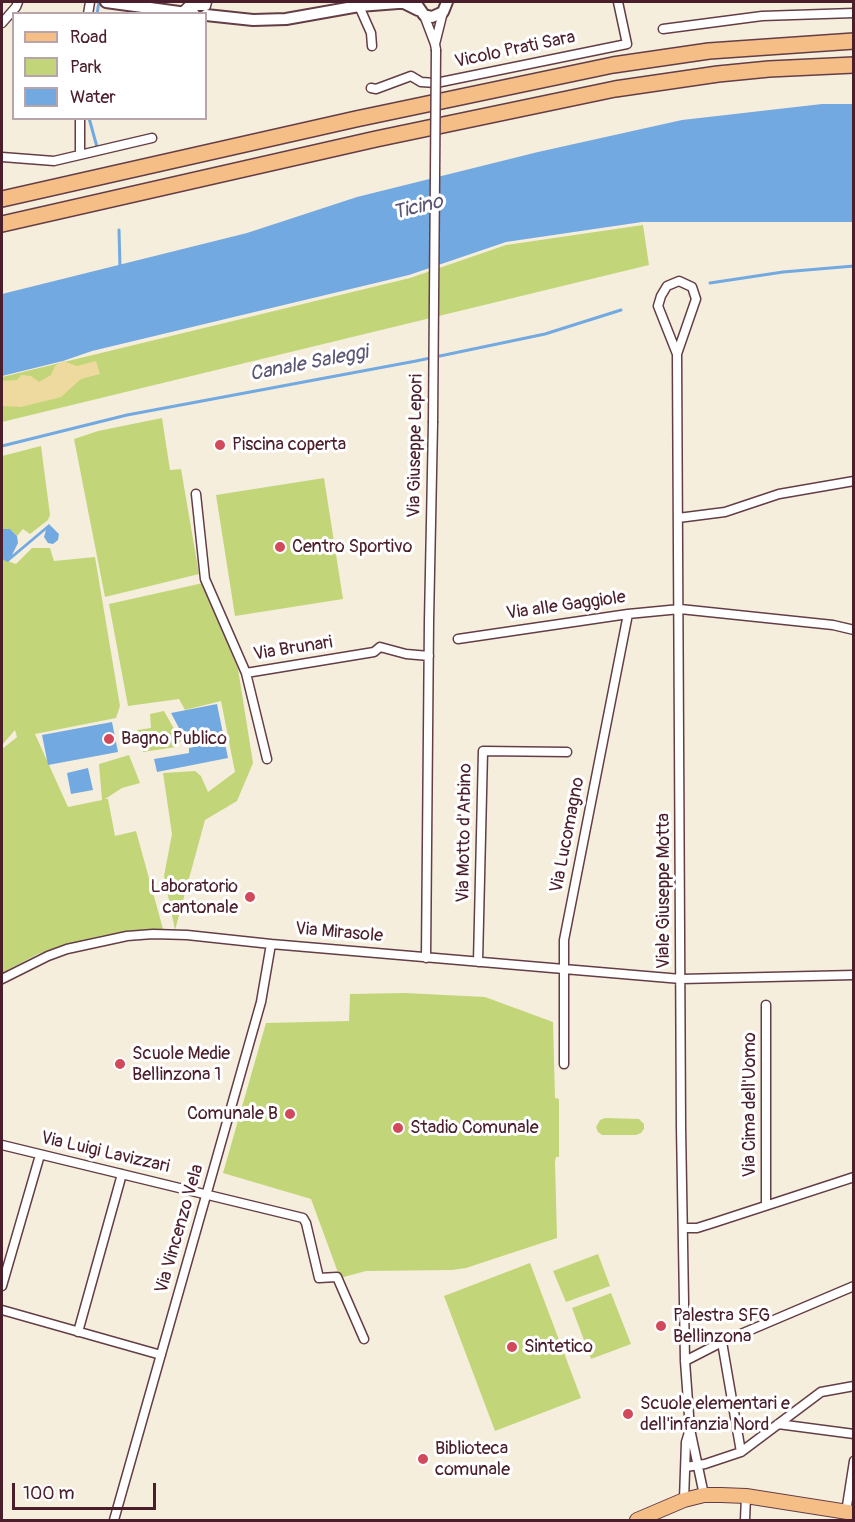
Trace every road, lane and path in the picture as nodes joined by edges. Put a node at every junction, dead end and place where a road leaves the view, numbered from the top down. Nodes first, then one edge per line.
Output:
1 (18, 2) edge
2 (110, 2) edge
3 (207, 2) edge
4 (404, 2) edge
5 (618, 2) edge
6 (362, 4) edge
7 (446, 4) edge
8 (420, 9) edge
9 (181, 12) edge
10 (188, 12) edge
11 (854, 13) edge
12 (207, 15) edge
13 (2, 23) edge
14 (663, 29) dead end
15 (854, 40) edge
16 (372, 46) dead end
17 (435, 47) junction
18 (854, 64) edge
19 (371, 88) dead end
20 (80, 120) edge
21 (152, 138) dead end
22 (80, 154) junction
23 (2, 157) edge
24 (2, 199) edge
25 (2, 224) edge
26 (677, 354) junction
27 (854, 481) edge
28 (196, 494) dead end
29 (678, 518) junction
30 (680, 609) junction
31 (628, 614) junction
32 (854, 630) edge
33 (458, 639) dead end
34 (429, 656) junction
35 (246, 673) junction
36 (567, 752) dead end
37 (267, 759) dead end
38 (271, 944) junction
39 (426, 958) junction
40 (478, 962) junction
41 (563, 969) junction
42 (854, 975) edge
43 (2, 979) edge
44 (681, 979) junction
45 (766, 1005) dead end
46 (564, 1064) dead end
47 (2, 1145) edge
48 (40, 1155) junction
49 (122, 1174) junction
50 (854, 1177) edge
51 (207, 1194) junction
52 (766, 1205) junction
53 (683, 1228) junction
54 (2, 1286) edge
55 (854, 1286) edge
56 (2, 1310) edge
57 (78, 1332) junction
58 (364, 1339) dead end
59 (722, 1342) junction
60 (161, 1355) junction
61 (685, 1361) junction
62 (854, 1386) edge
63 (778, 1424) junction
64 (690, 1429) junction
65 (854, 1434) edge
66 (741, 1452) junction
67 (854, 1461) edge
68 (699, 1465) junction
69 (686, 1467) junction
70 (704, 1496) junction
71 (746, 1496) junction
72 (684, 1500) junction
73 (850, 1512) edge
74 (114, 1521) edge
75 (637, 1521) edge
76 (745, 1521) edge

1 - 13 street
2 - 9 street
3 - 10 street
4 - 6 street
4 - 8 street
5 - 19 street, Vicolo Prati Sara
6 - 12 street
6 - 16 street
7 - 8 street
7 - 17 street, Via Giuseppe Lepori
8 - 17 street, Via Giuseppe Lepori
11 - 14 street
15 - 24 highway
17 - 34 street, Via Giuseppe Lepori, bridge
18 - 25 highway
20 - 22 street
21 - 22 street
22 - 23 street
26 - 26 street, Viale Giuseppe Motta
26 - 29 street, Viale Giuseppe Motta
27 - 29 street
28 - 35 street
29 - 30 street, Viale Giuseppe Motta
30 - 31 street, Via alle Gaggiole
30 - 32 street, Via alle Gaggiole
30 - 44 street, Viale Giuseppe Motta
31 - 33 street, Via alle Gaggiole
31 - 41 street, Via Lucomagno
34 - 35 street, Via Brunari
34 - 39 street, Via Giuseppe Lepori
35 - 37 street, Via Brunari
36 - 40 street, Via Motto d'Arbino
38 - 39 street, Via Mirasole
38 - 43 street, Via Mirasole
38 - 51 street, Via Vincenzo Vela
39 - 40 street, Via Mirasole
40 - 41 street, Via Mirasole
41 - 44 street, Via Mirasole
41 - 46 street, Via Lucomagno
42 - 44 street, Via Mirasole
44 - 53 street, Viale Giuseppe Motta
45 - 52 street, Via Cima dell'Uomo
47 - 48 street, Via Luigi Lavizzari
48 - 49 street, Via Luigi Lavizzari
48 - 54 street
49 - 51 street, Via Luigi Lavizzari
49 - 57 street
50 - 52 street
51 - 58 street, Via Luigi Lavizzari
51 - 60 street, Via Vincenzo Vela
52 - 53 street
53 - 61 street, Viale Giuseppe Motta
55 - 59 street
56 - 57 street
57 - 60 street
59 - 61 street
59 - 66 street
60 - 74 street, Via Vincenzo Vela
61 - 64 street, Viale Giuseppe Motta
62 - 63 street
63 - 65 street
63 - 66 street
64 - 68 street, Viale Giuseppe Motta
64 - 69 street, Viale Giuseppe Motta
66 - 68 street
67 - 73 street
68 - 69 street
68 - 70 street, Viale Giuseppe Motta
69 - 72 street, Viale Giuseppe Motta
70 - 71 main road
70 - 72 main road
71 - 73 main road
71 - 76 street
72 - 75 main road

